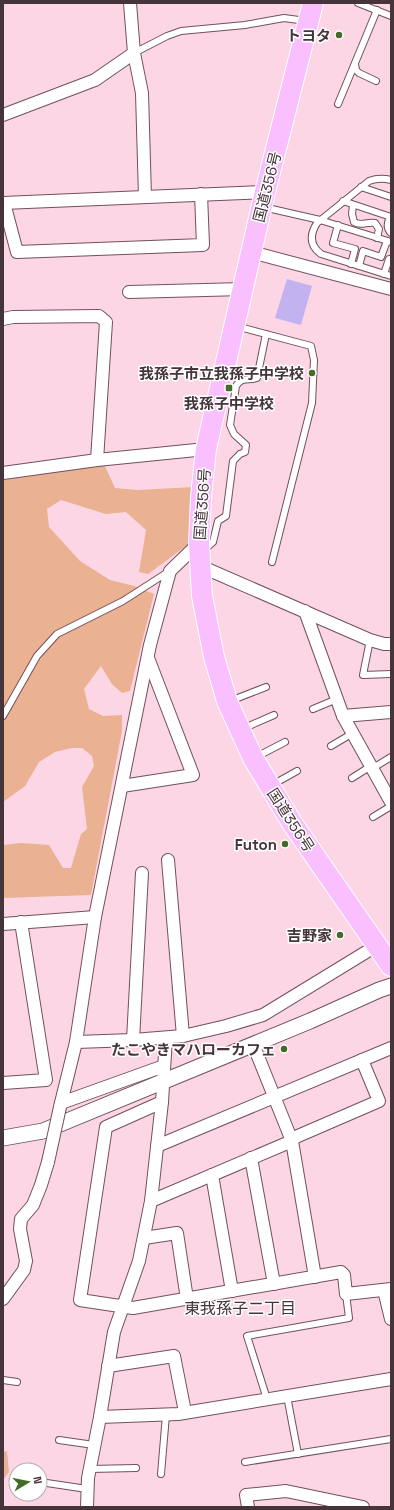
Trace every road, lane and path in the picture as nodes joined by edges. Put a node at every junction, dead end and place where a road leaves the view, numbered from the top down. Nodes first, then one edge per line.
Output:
1 (130, 3) edge
2 (358, 3) edge
3 (376, 10) junction
4 (311, 12) edge
5 (391, 16) edge
6 (134, 53) junction
7 (355, 63) junction
8 (376, 81) dead end
9 (338, 104) dead end
10 (3, 115) edge
11 (391, 180) edge
12 (361, 187) junction
13 (202, 194) junction
14 (144, 197) junction
15 (391, 197) edge
16 (263, 199) junction
17 (343, 201) junction
18 (4, 203) edge
19 (353, 205) junction
20 (390, 217) edge
21 (320, 220) junction
22 (338, 225) junction
23 (391, 233) edge
24 (377, 238) junction
25 (389, 241) edge
26 (251, 252) junction
27 (391, 259) edge
28 (351, 264) junction
29 (358, 266) junction
30 (384, 274) junction
31 (391, 276) edge
32 (243, 289) junction
33 (391, 289) edge
34 (129, 292) dead end
35 (3, 319) edge
36 (234, 326) junction
37 (266, 334) junction
38 (206, 449) junction
39 (97, 460) junction
40 (3, 473) edge
41 (200, 555) junction
42 (272, 562) dead end
43 (170, 571) junction
44 (305, 611) junction
45 (370, 640) junction
46 (391, 644) edge
47 (148, 658) junction
48 (391, 674) edge
49 (266, 687) dead end
50 (337, 699) junction
51 (227, 701) junction
52 (313, 708) dead end
53 (391, 712) edge
54 (274, 715) dead end
55 (3, 716) edge
56 (343, 716) junction
57 (239, 730) junction
58 (353, 733) junction
59 (285, 742) dead end
60 (331, 746) dead end
61 (391, 757) edge
62 (253, 758) junction
63 (372, 767) junction
64 (297, 771) dead end
65 (352, 778) dead end
66 (122, 786) junction
67 (269, 786) junction
68 (391, 802) edge
69 (391, 806) edge
70 (373, 817) dead end
71 (168, 860) dead end
72 (142, 873) dead end
73 (95, 917) junction
74 (21, 922) junction
75 (3, 924) edge
76 (376, 946) junction
77 (391, 966) edge
78 (391, 986) edge
79 (183, 1036) junction
80 (166, 1038) junction
81 (133, 1040) junction
82 (76, 1042) junction
83 (254, 1044) junction
84 (391, 1048) edge
85 (362, 1060) junction
86 (164, 1066) junction
87 (163, 1081) junction
88 (3, 1083) edge
89 (274, 1097) junction
90 (162, 1102) junction
91 (61, 1105) junction
92 (3, 1138) edge
93 (291, 1140) junction
94 (157, 1146) junction
95 (251, 1158) junction
96 (212, 1175) junction
97 (151, 1201) junction
98 (144, 1238) junction
99 (315, 1277) junction
100 (274, 1284) junction
101 (387, 1289) edge
102 (232, 1291) junction
103 (346, 1294) junction
104 (3, 1299) edge
105 (188, 1299) junction
106 (122, 1307) junction
107 (391, 1319) edge
108 (108, 1366) junction
109 (391, 1379) edge
110 (3, 1380) edge
111 (16, 1382) dead end
112 (288, 1396) junction
113 (267, 1399) junction
114 (184, 1412) junction
115 (166, 1415) junction
116 (100, 1417) junction
117 (391, 1438) edge
118 (59, 1440) dead end
119 (94, 1445) junction
120 (298, 1454) junction
121 (245, 1462) dead end
122 (136, 1468) dead end
123 (90, 1469) junction
124 (161, 1474) dead end
125 (48, 1483) edge
126 (87, 1489) junction
127 (87, 1507) edge
128 (248, 1507) edge
129 (360, 1507) edge

1 - 6 street
2 - 3 lane
3 - 5 lane
3 - 7 lane
4 - 6 lane
4 - 16 highway, 国道356号
6 - 10 street
6 - 14 street
7 - 8 lane
7 - 9 lane
11 - 12 lane
12 - 15 lane
12 - 17 lane
13 - 14 street
13 - 16 street
13 - 18 street
14 - 18 street
16 - 21 lane
16 - 26 highway, 国道356号
17 - 19 lane
17 - 21 lane
19 - 20 lane
19 - 24 lane
20 - 23 lane
21 - 22 lane
21 - 28 lane
22 - 24 lane
22 - 28 lane
24 - 25 lane
25 - 29 lane
26 - 32 highway, 国道356号
26 - 33 street
27 - 30 lane
28 - 29 lane
29 - 30 lane
30 - 31 lane
32 - 34 street
32 - 36 highway, 国道356号
35 - 39 street
36 - 37 lane
36 - 38 highway, 国道356号
37 - 41 lane
37 - 42 lane
38 - 39 street
38 - 41 highway, 国道356号
39 - 40 street
41 - 43 street
41 - 44 street
41 - 51 highway, 国道356号
43 - 47 street
43 - 55 lane
44 - 45 street
44 - 50 street
45 - 46 street
45 - 48 lane
47 - 66 street
47 - 66 street
49 - 51 lane
50 - 52 lane
50 - 56 street
51 - 57 highway, 国道356号
53 - 56 street
54 - 57 lane
56 - 58 street
57 - 62 highway, 国道356号
58 - 60 lane
58 - 63 street
59 - 62 lane
61 - 63 lane
62 - 67 highway, 国道356号
63 - 65 lane
63 - 68 street
64 - 67 lane
66 - 73 street
67 - 76 highway, 国道356号
69 - 70 lane
71 - 79 street
72 - 81 street
73 - 74 street
73 - 82 street
74 - 75 street
74 - 88 street
76 - 77 highway, 国道356号
76 - 79 street
78 - 83 street
79 - 80 street
80 - 81 street
80 - 86 street
81 - 82 street
82 - 91 street
83 - 87 street
83 - 89 street
84 - 85 street
85 - 89 street
85 - 93 street
86 - 87 street
86 - 91 street
87 - 90 street
87 - 92 street
89 - 93 street
89 - 94 street
90 - 94 street
90 - 106 street
91 - 104 street, bridge
93 - 95 street
93 - 99 street
94 - 97 street
95 - 96 street
95 - 100 street
96 - 97 street
96 - 102 street
97 - 98 street
98 - 105 street
98 - 106 street
99 - 100 street
99 - 103 street
100 - 102 street
101 - 103 street
101 - 107 street
102 - 105 street
103 - 113 lane
105 - 106 street
106 - 108 street
108 - 114 street
108 - 116 street
109 - 112 street
110 - 111 lane
112 - 113 street
112 - 120 lane
113 - 114 street
114 - 115 street
115 - 116 street
115 - 124 lane
116 - 119 street
117 - 120 lane
118 - 119 lane
119 - 123 street
120 - 121 lane
122 - 123 lane
123 - 126 street
125 - 126 lane
126 - 127 street
128 - 129 street

